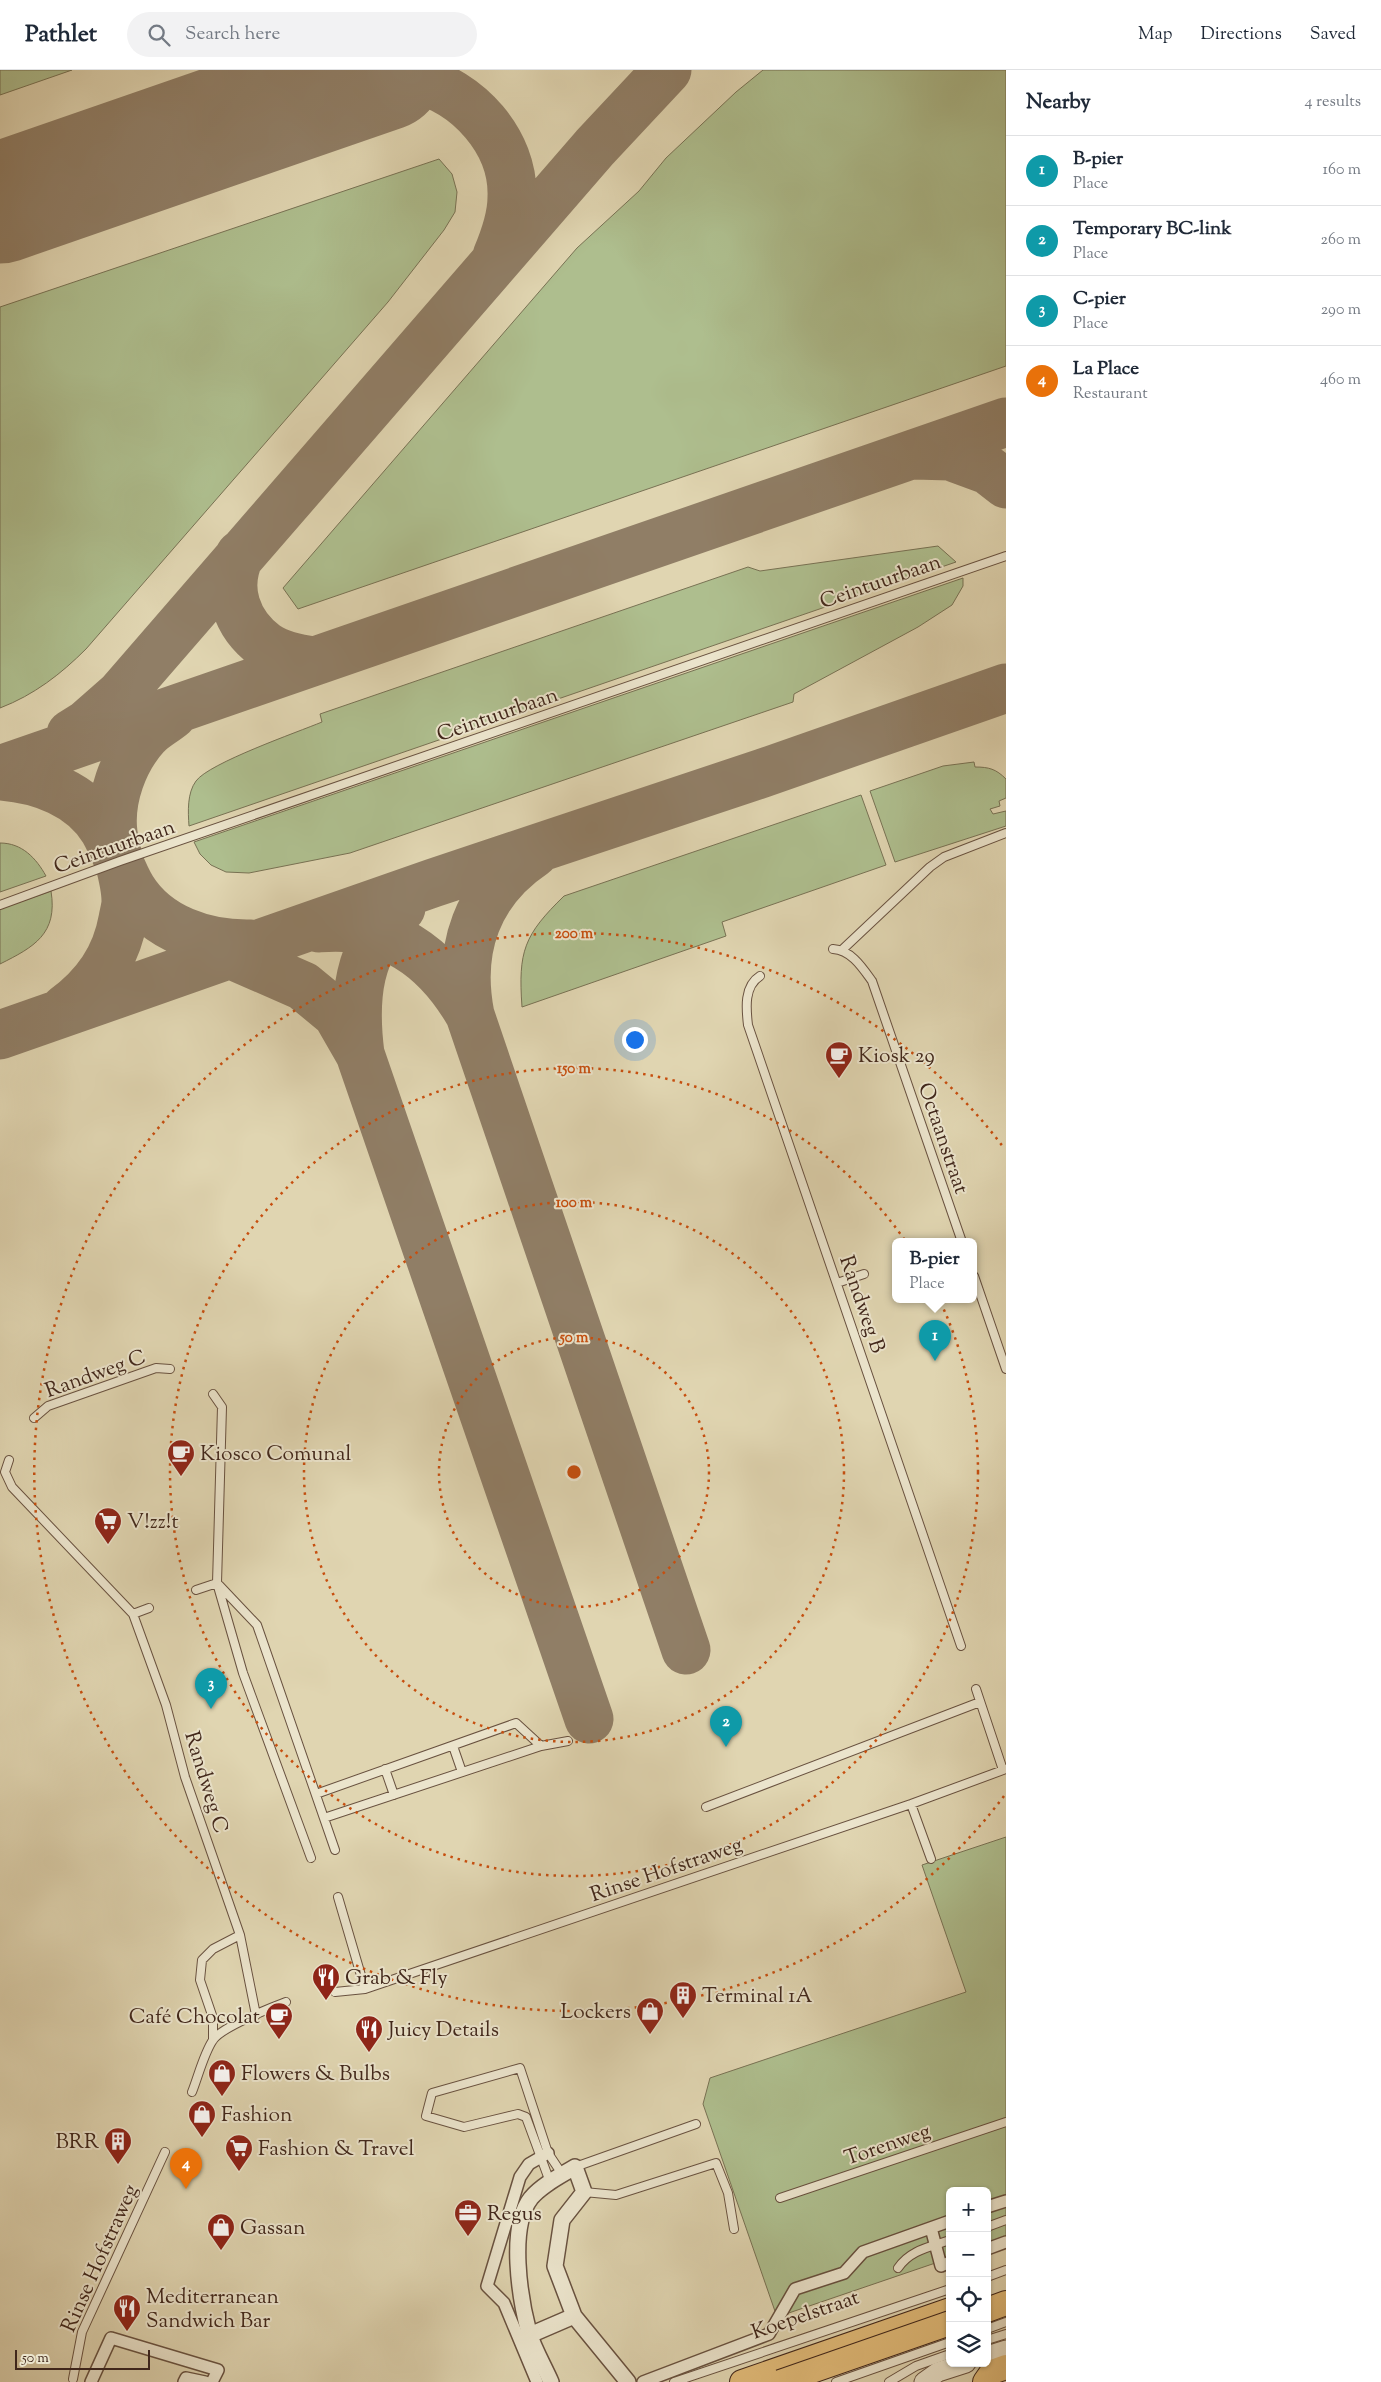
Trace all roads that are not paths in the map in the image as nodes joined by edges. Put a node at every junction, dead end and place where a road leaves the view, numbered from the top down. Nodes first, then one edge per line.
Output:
1 (1006, 556) edge
2 (1006, 833) edge
3 (0, 905) edge
4 (833, 949) dead end
5 (842, 950) junction
6 (760, 976) dead end
7 (960, 1238) edge
8 (864, 1274) dead end
9 (837, 1283) junction
10 (977, 1285) edge
11 (170, 1369) dead end
12 (1006, 1369) edge
13 (213, 1394) dead end
14 (34, 1418) dead end
15 (9, 1460) dead end
16 (218, 1583) junction
17 (196, 1590) dead end
18 (149, 1608) dead end
19 (133, 1614) junction
20 (961, 1646) dead end
21 (976, 1689) dead end
22 (980, 1702) junction
23 (568, 1741) dead end
24 (453, 1746) junction
25 (540, 1746) junction
26 (385, 1770) junction
27 (1005, 1770) edge
28 (462, 1772) junction
29 (316, 1794) junction
30 (394, 1795) junction
31 (911, 1804) junction
32 (706, 1807) dead end
33 (324, 1818) junction
34 (335, 1850) dead end
35 (310, 1858) dead end
36 (931, 1859) dead end
37 (338, 1897) dead end
38 (240, 1935) junction
39 (365, 1989) junction
40 (335, 1992) dead end
41 (286, 2002) dead end
42 (256, 2015) junction
43 (213, 2040) junction
44 (192, 2092) dead end
45 (1006, 2122) edge
46 (696, 2124) dead end
47 (165, 2152) dead end
48 (545, 2155) junction
49 (562, 2174) junction
50 (584, 2192) junction
51 (780, 2198) dead end
52 (1006, 2200) edge
53 (991, 2206) edge
54 (1006, 2220) edge
55 (946, 2222) edge
56 (991, 2226) edge
57 (931, 2228) junction
58 (734, 2229) dead end
59 (946, 2241) edge
60 (1006, 2242) edge
61 (934, 2245) junction
62 (991, 2248) edge
63 (946, 2264) edge
64 (898, 2268) dead end
65 (1006, 2270) edge
66 (991, 2276) edge
67 (946, 2290) edge
68 (1006, 2290) edge
69 (991, 2296) edge
70 (1006, 2296) edge
71 (991, 2301) edge
72 (1006, 2303) edge
73 (991, 2309) edge
74 (946, 2311) edge
75 (574, 2316) junction
76 (946, 2316) edge
77 (1006, 2322) edge
78 (946, 2324) edge
79 (991, 2328) edge
80 (1006, 2334) edge
81 (530, 2336) junction
82 (991, 2339) edge
83 (946, 2343) edge
84 (1006, 2350) edge
85 (991, 2355) edge
86 (946, 2357) edge
87 (954, 2367) edge
88 (1006, 2367) edge
89 (920, 2374) edge
90 (73, 2379) dead end
91 (91, 2382) edge
92 (184, 2382) edge
93 (205, 2382) edge
94 (212, 2382) edge
95 (537, 2382) edge
96 (551, 2382) edge
97 (628, 2382) edge
98 (643, 2382) edge
99 (674, 2382) edge
100 (742, 2382) edge
101 (780, 2382) edge
102 (816, 2382) edge
103 (836, 2382) edge
104 (889, 2382) edge
105 (985, 2382) edge

1 - 3 lane, Ceintuurbaan
2 - 5 lane
4 - 5 lane
5 - 7 lane, Octaanstraat
6 - 9 lane, Randweg B
8 - 9 lane
9 - 20 lane, Randweg B
10 - 12 lane
11 - 14 lane, Randweg C
13 - 16 lane
15 - 19 lane, Randweg C
16 - 17 lane
16 - 29 lane
16 - 35 lane
18 - 19 lane
19 - 38 lane, Randweg C
21 - 22 lane
22 - 27 lane
22 - 32 lane
23 - 25 lane
24 - 25 lane
24 - 26 lane
24 - 28 lane
25 - 28 lane
26 - 29 lane
26 - 30 lane
27 - 31 lane, Rinse Hofstraweg
28 - 30 lane
29 - 33 lane
30 - 33 lane
31 - 36 lane
31 - 39 lane, Rinse Hofstraweg
33 - 34 lane
37 - 39 lane
38 - 42 lane, Randweg C
38 - 43 lane
39 - 40 lane, Rinse Hofstraweg
41 - 42 lane
42 - 43 lane
43 - 44 lane
45 - 51 lane, Torenweg
46 - 49 lane
47 - 90 lane, Rinse Hofstraweg
48 - 48 lane
48 - 49 lane
48 - 49 lane
48 - 95 street
49 - 50 street
49 - 81 street
50 - 58 lane
50 - 75 street
52 - 53 street
54 - 56 lane
55 - 57 street
57 - 61 street
57 - 98 street
59 - 61 lane
60 - 62 street
61 - 63 street
61 - 64 lane
65 - 66 lane
67 - 99 lane, Koepelstraat
68 - 69 main road
70 - 71 street
72 - 73 main road
74 - 100 main road
75 - 81 street
75 - 97 street
76 - 102 street
77 - 79 lane
78 - 101 main road, bridge
80 - 82 lane
81 - 96 street
83 - 103 lane
84 - 85 street
86 - 89 lane
87 - 89 street
88 - 105 main road
89 - 104 lane
91 - 94 street
92 - 93 street

